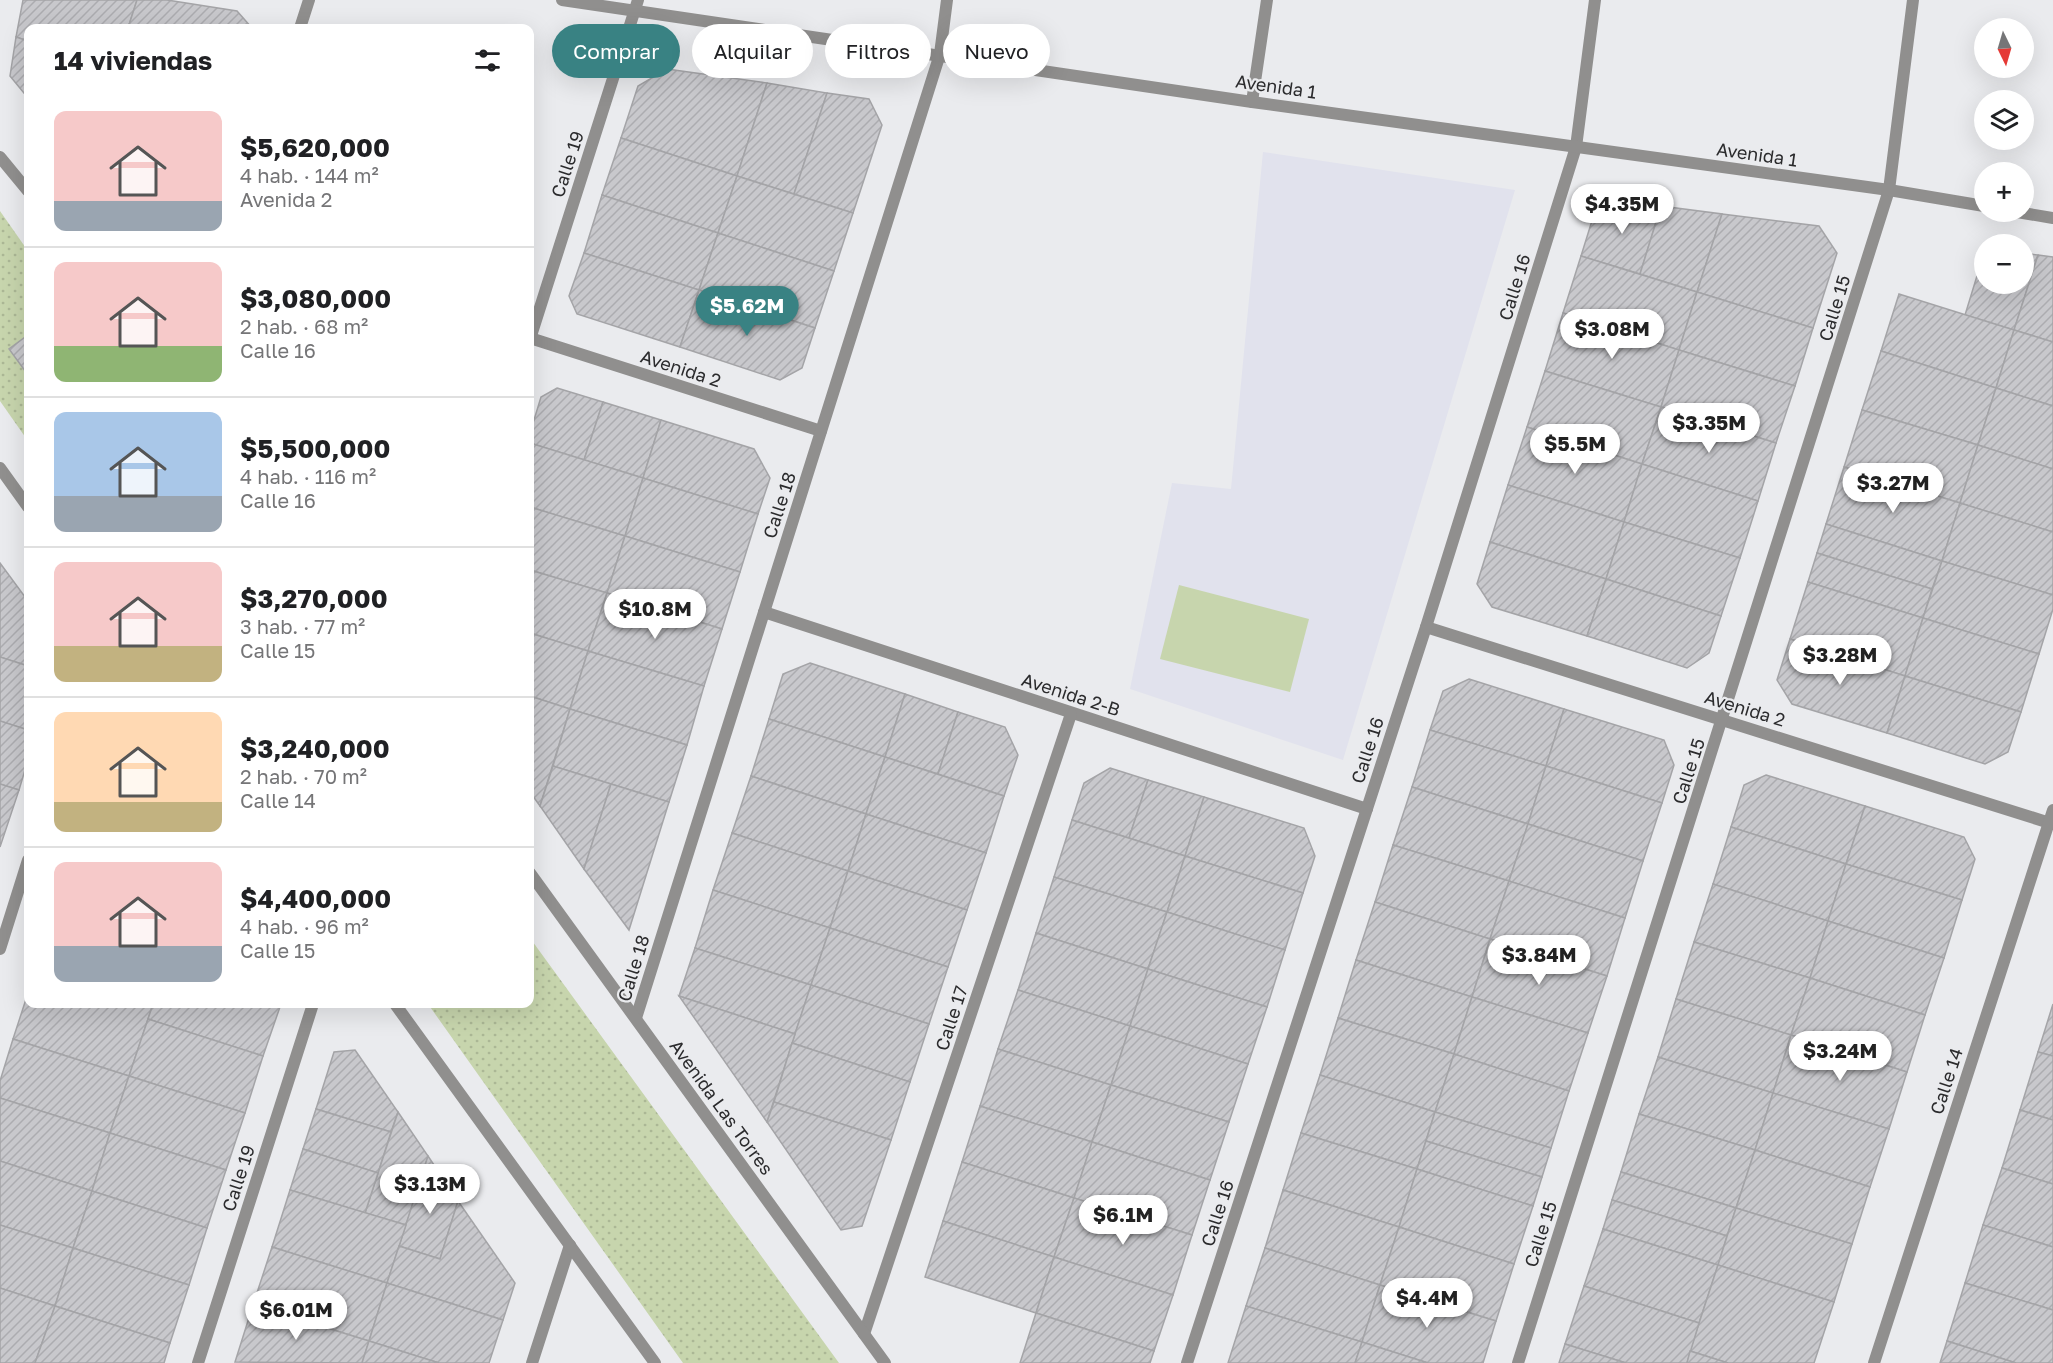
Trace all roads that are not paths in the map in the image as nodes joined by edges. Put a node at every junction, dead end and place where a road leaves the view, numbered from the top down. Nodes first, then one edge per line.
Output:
1 (309, 0) edge
2 (562, 0) edge
3 (947, 0) edge
4 (1267, 0) edge
5 (1595, 0) edge
6 (1913, 0) edge
7 (637, 5) edge
8 (301, 24) edge
9 (940, 54) junction
10 (1252, 102) junction
11 (1576, 147) junction
12 (0, 157) edge
13 (23, 178) edge
14 (1889, 190) junction
15 (1974, 204) edge
16 (2034, 215) edge
17 (2053, 218) edge
18 (534, 327) edge
19 (534, 340) edge
20 (821, 431) junction
21 (0, 468) edge
22 (24, 501) edge
23 (764, 612) junction
24 (1426, 627) junction
25 (1071, 714) junction
26 (1723, 720) junction
27 (1367, 809) junction
28 (2053, 810) edge
29 (2051, 823) edge
30 (24, 873) edge
31 (534, 878) edge
32 (0, 949) edge
33 (312, 1008) edge
34 (398, 1008) edge
35 (636, 1018) junction
36 (570, 1245) junction
37 (864, 1334) junction
38 (198, 1363) edge
39 (532, 1363) edge
40 (655, 1363) edge
41 (885, 1363) edge
42 (1187, 1363) edge
43 (1518, 1363) edge
44 (1874, 1363) edge

1 - 8 street
2 - 7 street, Avenida 1
3 - 9 street, Calle 18
4 - 10 street
5 - 11 street, Calle 16
6 - 14 street, Calle 15
7 - 9 street, Avenida 1
7 - 18 street, Calle 19
9 - 10 street, Avenida 1
9 - 20 street, Calle 18
10 - 11 street, Avenida 1
11 - 14 street, Avenida 1
11 - 24 street, Calle 16
12 - 13 street
14 - 15 street, Avenida 1
14 - 26 street, Calle 15
16 - 17 street
19 - 20 street, Avenida 2
20 - 23 street, Calle 18
21 - 22 street
23 - 25 street, Avenida 2-B
23 - 35 street, Calle 18
24 - 26 street, Avenida 2
24 - 27 street, Calle 16
25 - 27 street, Avenida 2-B
25 - 37 street, Calle 17
26 - 29 street, Avenida 2
26 - 43 street, Calle 15
27 - 42 street, Calle 16
28 - 29 street, Calle 14
29 - 44 street, Calle 14
30 - 32 street
31 - 35 street, Avenida Las Torres
33 - 38 street, Calle 19
34 - 36 street
35 - 37 street, Avenida Las Torres
36 - 39 street
36 - 40 street
37 - 41 street, Avenida Las Torres

